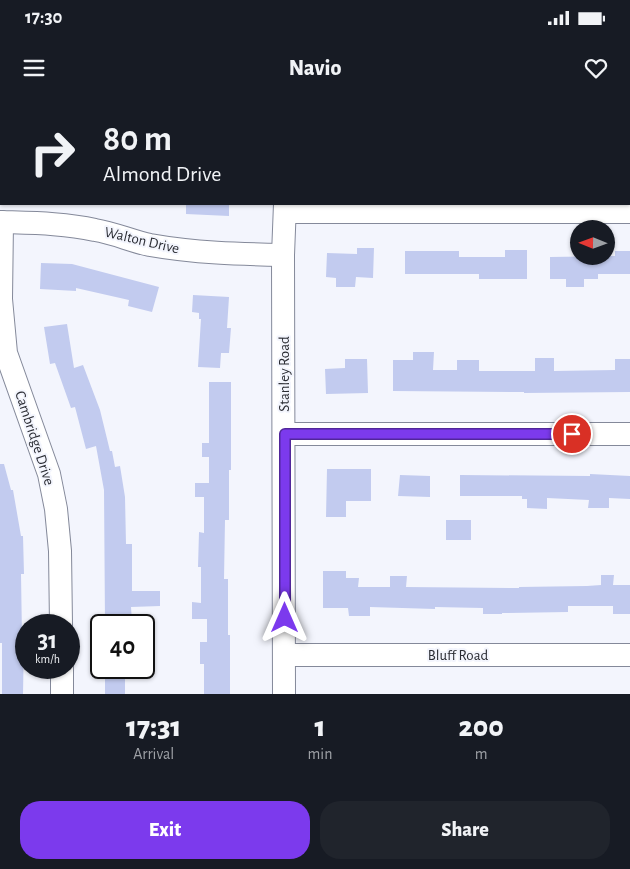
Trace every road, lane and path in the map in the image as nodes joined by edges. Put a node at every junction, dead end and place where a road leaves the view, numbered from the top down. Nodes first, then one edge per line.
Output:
1 (285, 208) edge
2 (630, 212) edge
3 (1, 222) edge
4 (284, 255) junction
5 (285, 434) junction
6 (630, 434) edge
7 (61, 614) edge
8 (285, 655) junction
9 (630, 655) edge
10 (62, 679) edge
11 (62, 694) edge
12 (284, 694) edge

1 - 2 street
1 - 4 street, Stanley Road
3 - 4 street, Walton Drive
3 - 7 street, Cambridge Drive
4 - 5 street, Stanley Road
5 - 6 street
5 - 8 street, Stanley Road
8 - 9 street, Bluff Road
8 - 12 street, Stanley Road
10 - 11 street

